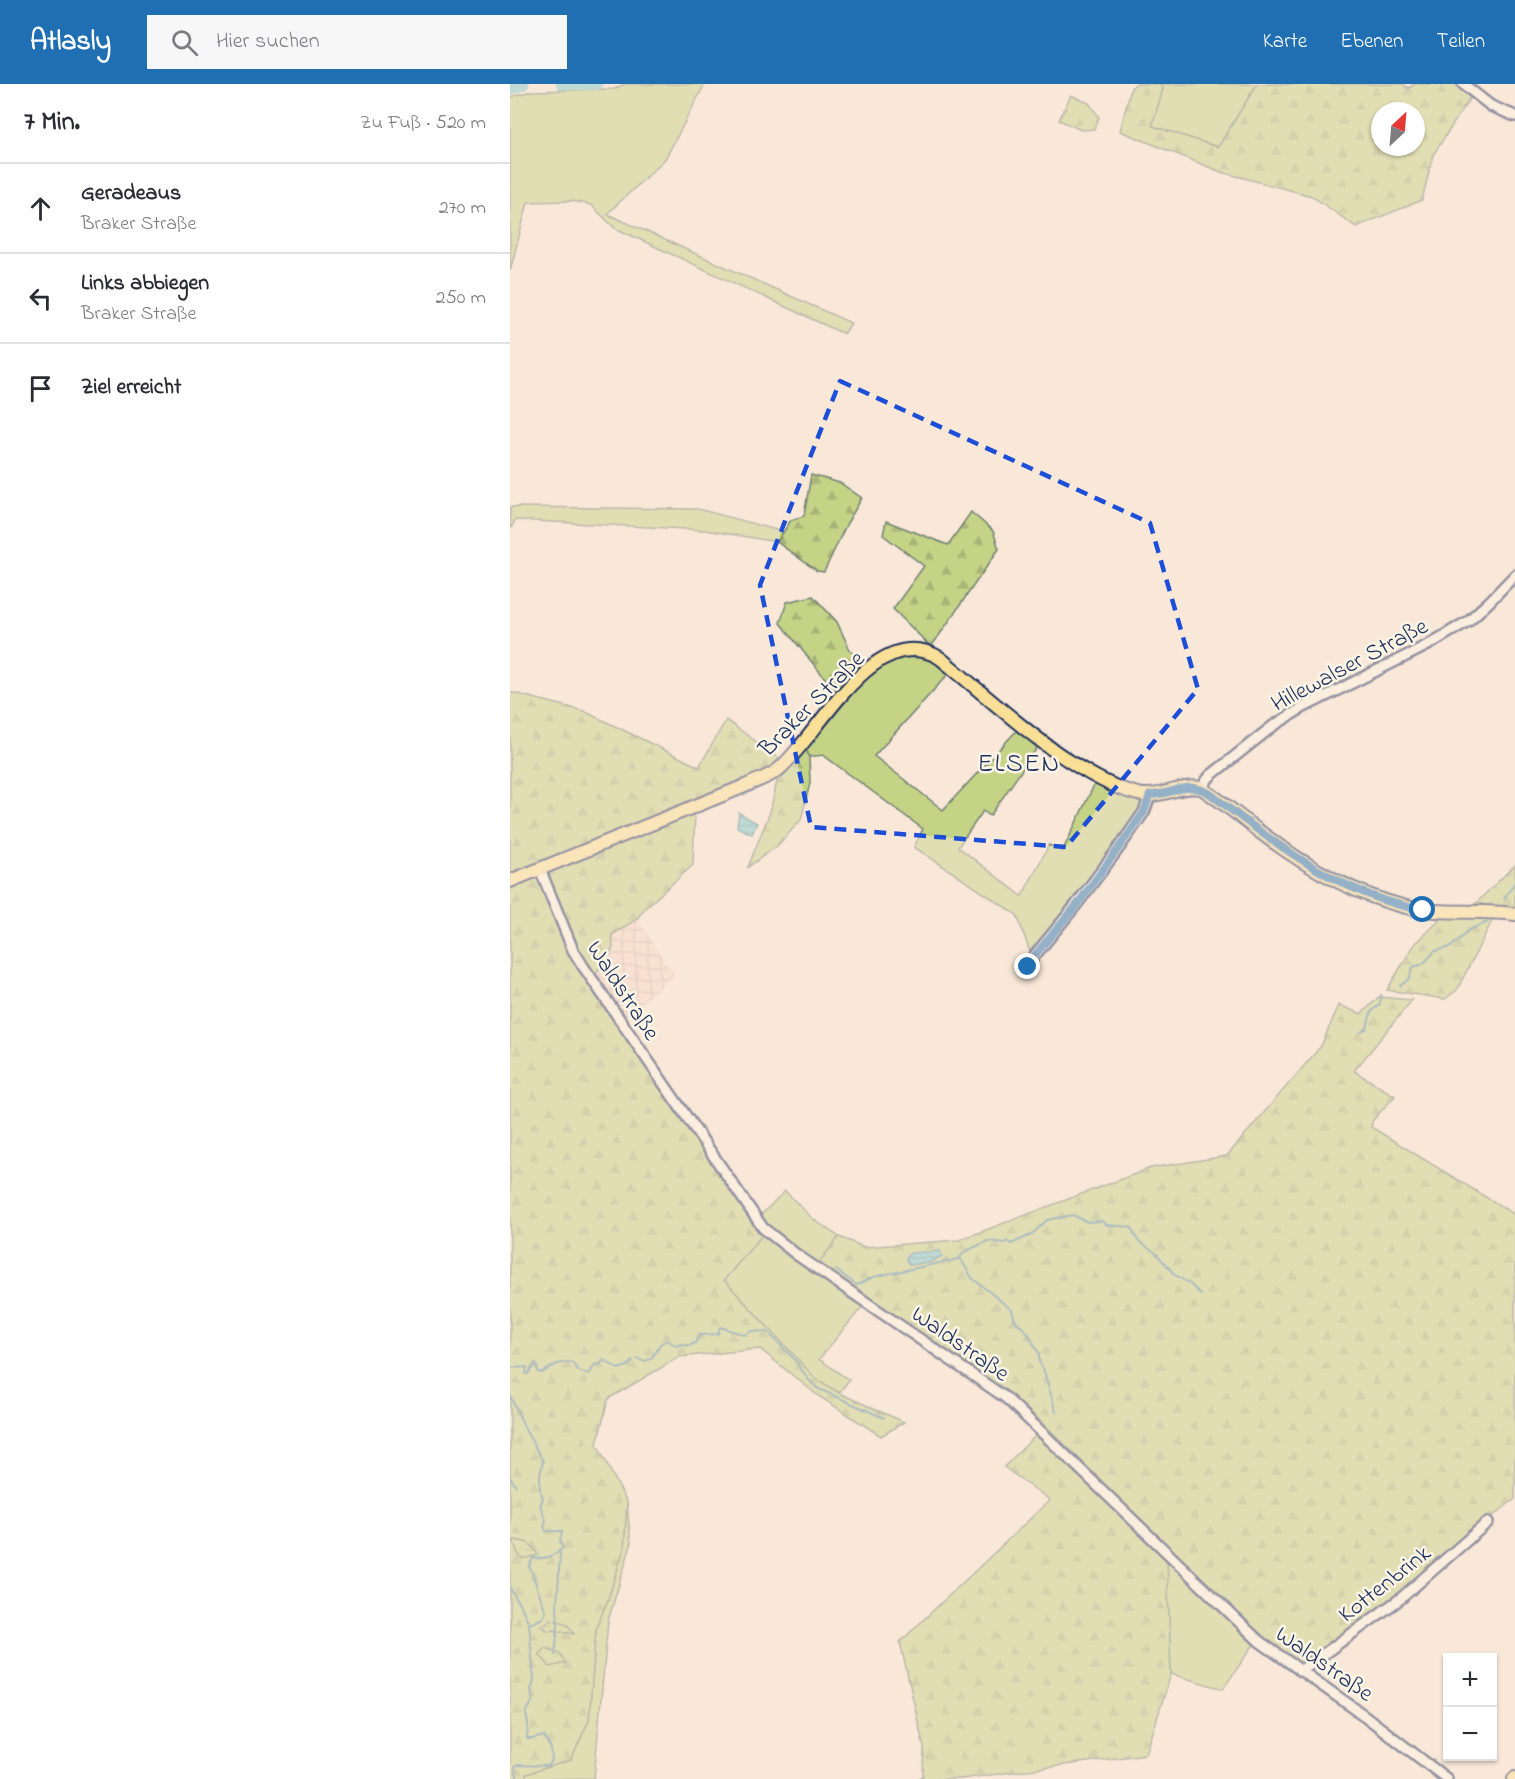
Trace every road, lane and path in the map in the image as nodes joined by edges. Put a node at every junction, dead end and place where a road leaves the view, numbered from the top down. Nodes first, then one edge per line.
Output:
1 (1463, 84) edge
2 (1515, 116) edge
3 (1515, 575) edge
4 (1201, 788) junction
5 (1150, 795) junction
6 (540, 869) junction
7 (510, 881) edge
8 (1515, 914) edge
9 (1028, 967) dead end
10 (1488, 1522) dead end
11 (1300, 1671) junction
12 (1447, 1779) edge

1 - 2 street
3 - 4 street, Hillewalser Straße
4 - 5 main road, Braker Straße
4 - 8 main road
5 - 6 main road, Braker Straße
5 - 9 street
6 - 7 main road, Braker Straße
6 - 11 street, Waldstraße
10 - 11 street, Kottenbrink
11 - 12 street, Waldstraße

